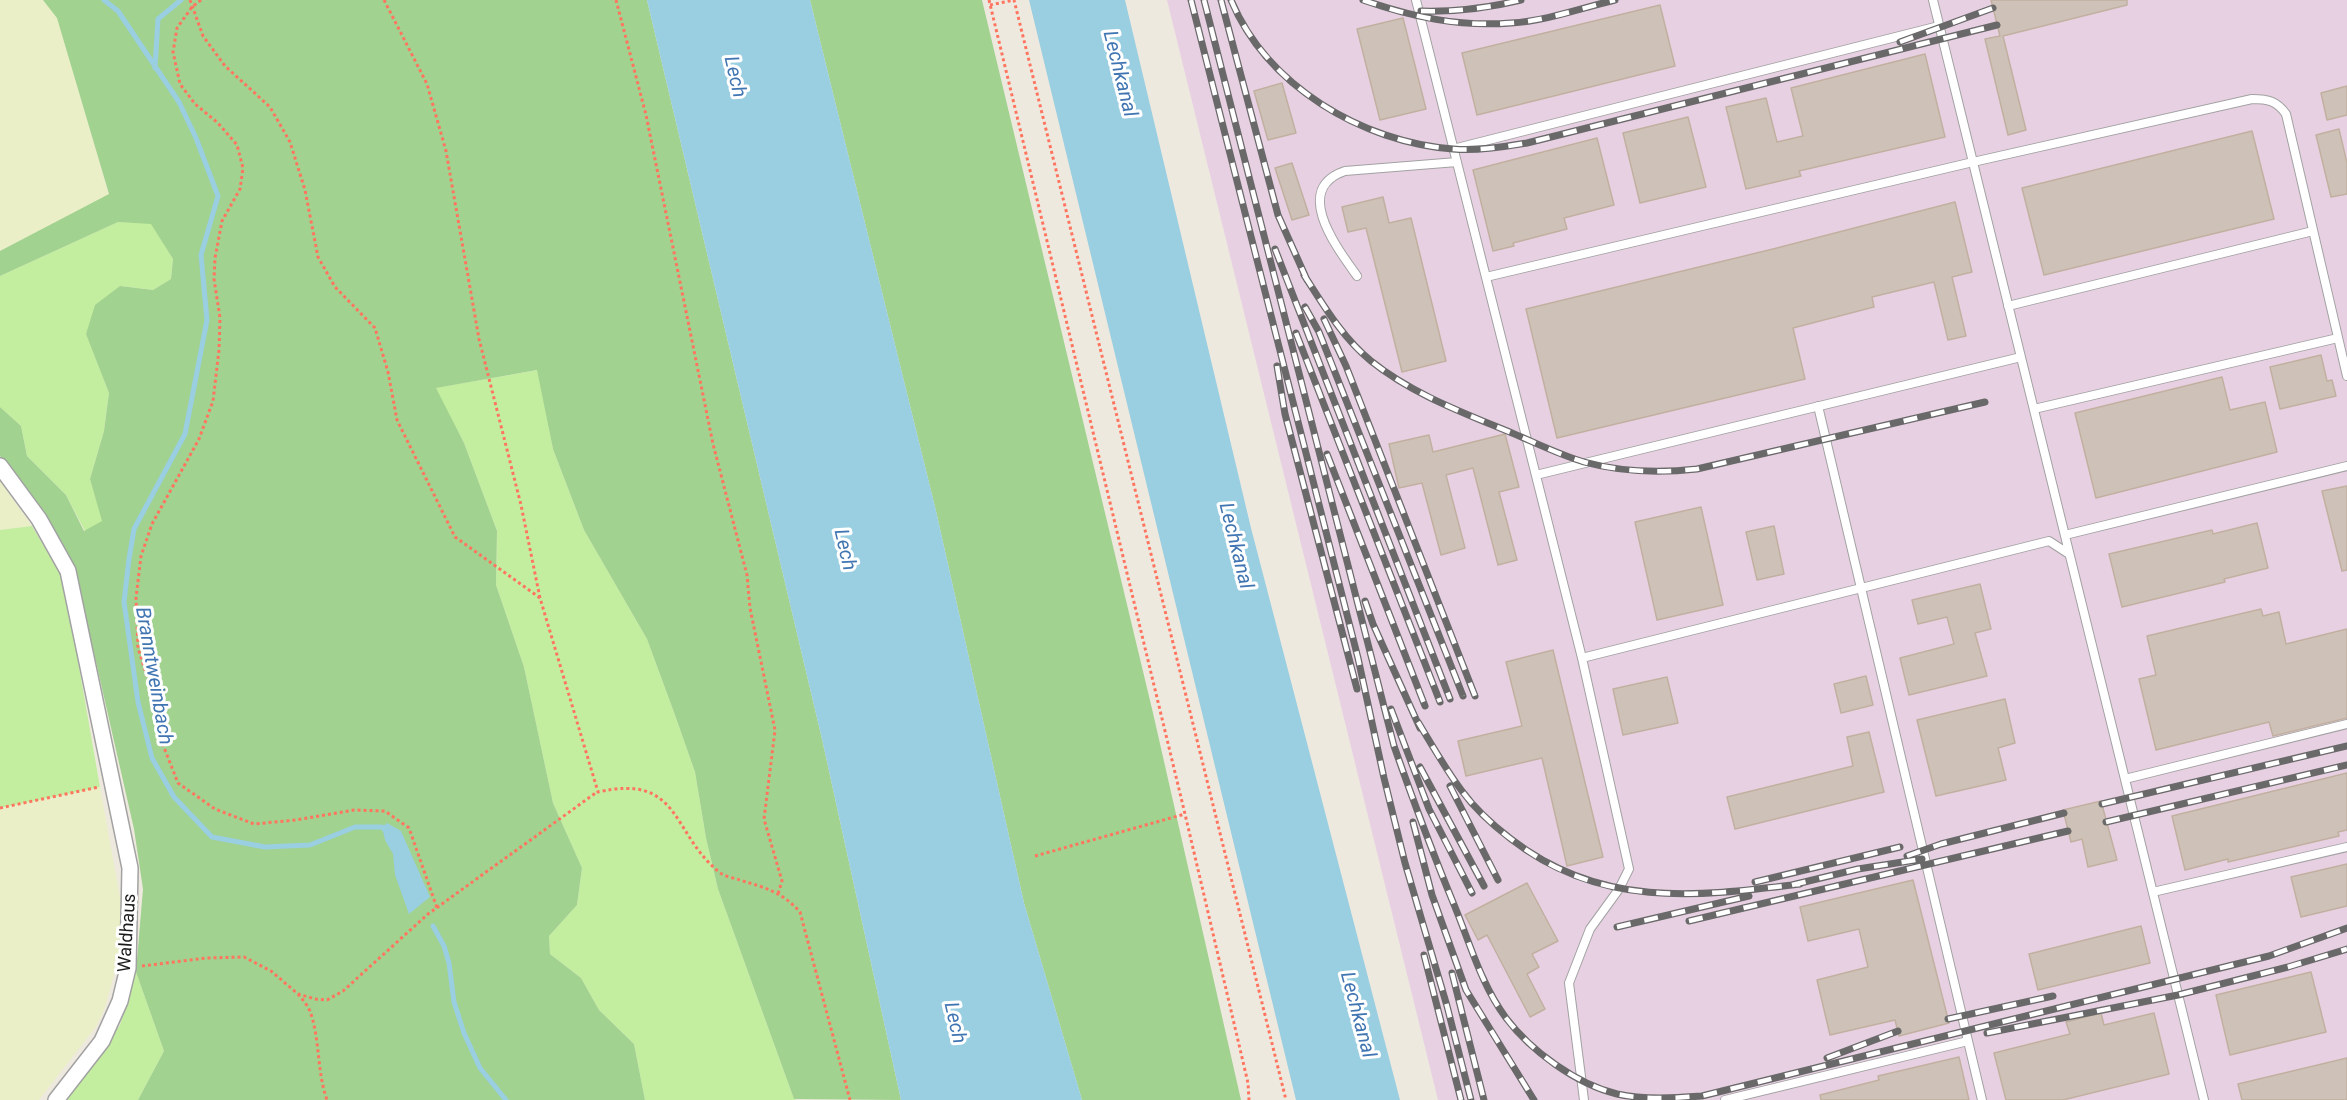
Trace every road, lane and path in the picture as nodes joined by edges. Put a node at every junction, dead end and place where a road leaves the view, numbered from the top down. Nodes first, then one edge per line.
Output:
1 (190, 0) edge
2 (201, 0) edge
3 (384, 0) edge
4 (616, 0) edge
5 (988, 0) edge
6 (1014, 0) edge
7 (1416, 0) edge
8 (1933, 0) edge
9 (990, 5) junction
10 (192, 7) junction
11 (1939, 26) junction
12 (1453, 149) junction
13 (1457, 162) junction
14 (1973, 162) junction
15 (2313, 231) junction
16 (1357, 276) dead end
17 (1486, 277) junction
18 (2008, 306) junction
19 (2338, 338) junction
20 (2021, 357) junction
21 (2347, 376) edge
22 (1818, 406) junction
23 (2034, 409) junction
24 (0, 466) edge
25 (2347, 466) edge
26 (1536, 474) junction
27 (2065, 535) junction
28 (2069, 554) junction
29 (1862, 588) junction
30 (540, 598) junction
31 (1582, 658) junction
32 (2347, 724) edge
33 (2125, 779) junction
34 (112, 784) junction
35 (598, 792) junction
36 (0, 808) edge
37 (1185, 814) junction
38 (2347, 847) edge
39 (1035, 856) dead end
40 (2152, 892) junction
41 (778, 894) junction
42 (437, 908) junction
43 (128, 968) junction
44 (298, 994) junction
45 (1968, 1041) junction
46 (56, 1100) edge
47 (327, 1100) edge
48 (850, 1100) edge
49 (1249, 1100) edge
50 (1286, 1100) edge
51 (1584, 1100) edge
52 (1725, 1100) edge
53 (1982, 1100) edge
54 (2204, 1100) edge

1 - 10 path
2 - 10 path
3 - 30 path
4 - 41 path
5 - 9 path
6 - 9 path
6 - 50 path
7 - 12 lane
8 - 11 lane
9 - 37 path
10 - 30 path
10 - 42 path
11 - 12 lane
11 - 14 lane
12 - 13 lane
13 - 16 lane
13 - 17 lane
14 - 15 lane
14 - 17 lane
14 - 18 lane
15 - 18 lane
15 - 19 lane
17 - 26 lane
18 - 20 lane
19 - 21 lane
19 - 23 lane
20 - 22 lane
20 - 23 lane
22 - 26 lane
22 - 29 lane
23 - 27 lane
24 - 34 street, Waldhaus
25 - 27 lane
26 - 31 lane
27 - 28 lane
28 - 29 lane
28 - 33 lane
29 - 31 lane
29 - 45 lane
30 - 35 path
31 - 51 lane
32 - 33 lane
33 - 40 lane
34 - 36 path
34 - 43 street, Waldhaus
35 - 41 path
35 - 42 path
37 - 39 path
37 - 49 path
38 - 40 lane
40 - 54 lane
41 - 48 path
42 - 44 path
43 - 44 path
43 - 46 street, Waldhaus
44 - 47 path
45 - 52 lane
45 - 53 lane

